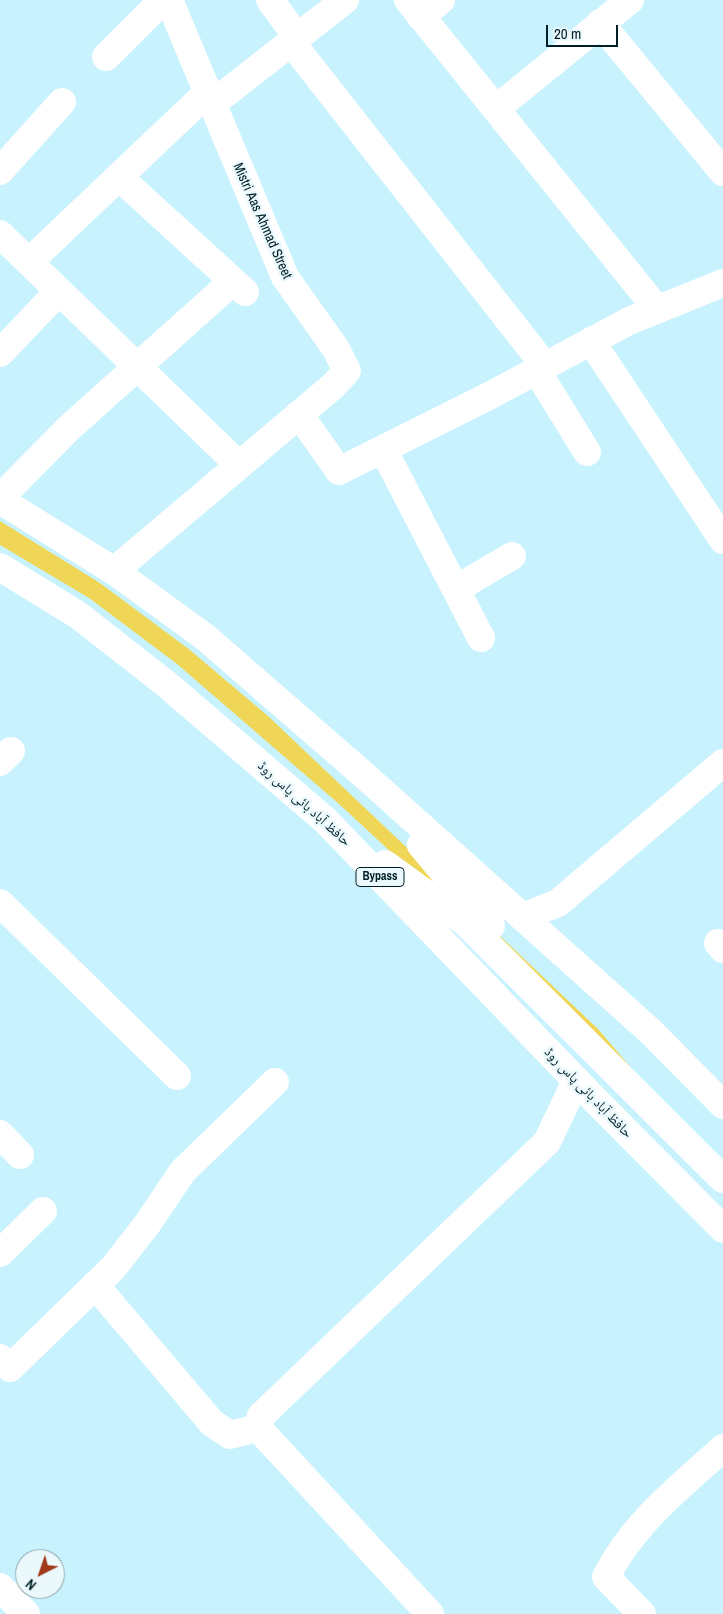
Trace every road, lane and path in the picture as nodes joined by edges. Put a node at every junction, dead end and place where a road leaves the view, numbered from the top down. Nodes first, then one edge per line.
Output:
1 (163, 0) edge
2 (169, 0) edge
3 (270, 0) edge
4 (345, 0) edge
5 (630, 0) edge
6 (424, 6) edge
7 (600, 23) junction
8 (294, 40) junction
9 (106, 57) dead end
10 (210, 99) junction
11 (62, 102) dead end
12 (497, 108) junction
13 (0, 171) edge
14 (723, 172) edge
15 (119, 177) junction
16 (0, 234) edge
17 (29, 262) junction
18 (720, 289) edge
19 (59, 292) junction
20 (657, 309) junction
21 (591, 341) junction
22 (0, 353) edge
23 (138, 368) junction
24 (541, 368) junction
25 (299, 414) junction
26 (383, 449) junction
27 (587, 452) dead end
28 (239, 465) junction
29 (0, 499) edge
30 (723, 540) edge
31 (512, 556) dead end
32 (0, 567) edge
33 (114, 571) junction
34 (456, 588) junction
35 (481, 638) dead end
36 (723, 762) edge
37 (365, 776) junction
38 (325, 820) junction
39 (0, 903) edge
40 (523, 917) junction
41 (177, 1076) dead end
42 (576, 1081) junction
43 (275, 1082) dead end
44 (723, 1105) edge
45 (0, 1134) edge
46 (20, 1155) dead end
47 (723, 1162) edge
48 (723, 1179) edge
49 (43, 1211) dead end
50 (723, 1229) edge
51 (0, 1253) edge
52 (95, 1286) junction
53 (0, 1358) edge
54 (258, 1428) junction
55 (723, 1448) edge
56 (0, 1587) edge
57 (26, 1614) edge
58 (430, 1614) edge
59 (642, 1614) edge

1 - 9 main road
2 - 10 main road, Mistri Aas Ahmad Street
3 - 8 main road
4 - 8 main road
5 - 7 main road
6 - 12 main road
7 - 12 main road
7 - 14 main road
8 - 10 main road
8 - 24 main road
10 - 15 main road
10 - 25 main road, Mistri Aas Ahmad Street
11 - 13 main road
12 - 20 main road
15 - 17 main road
15 - 23 main road
16 - 17 main road
17 - 19 main road
18 - 20 main road
19 - 22 main road
19 - 23 main road
20 - 21 main road
21 - 24 main road
21 - 30 main road
23 - 28 main road
23 - 29 main road
24 - 26 main road
24 - 27 main road
25 - 26 main road
25 - 28 main road, Mistri Aas Ahmad Street
26 - 34 main road
28 - 33 main road, Mistri Aas Ahmad Street
29 - 33 main road
31 - 34 main road
32 - 38 main road, حافظ آباد بائی پاس روڈ / Bypass
33 - 37 main road
34 - 35 main road
36 - 40 main road
37 - 40 main road
37 - 47 main road
38 - 42 main road, حافظ آباد بائی پاس روڈ / Bypass
38 - 48 main road, Bypass
39 - 41 main road
40 - 44 main road
42 - 50 main road, حافظ آباد بائی پاس روڈ / Bypass
42 - 54 main road
43 - 52 main road
45 - 46 main road
49 - 51 main road
52 - 53 main road
52 - 54 main road
54 - 58 main road
55 - 59 main road
56 - 57 main road

